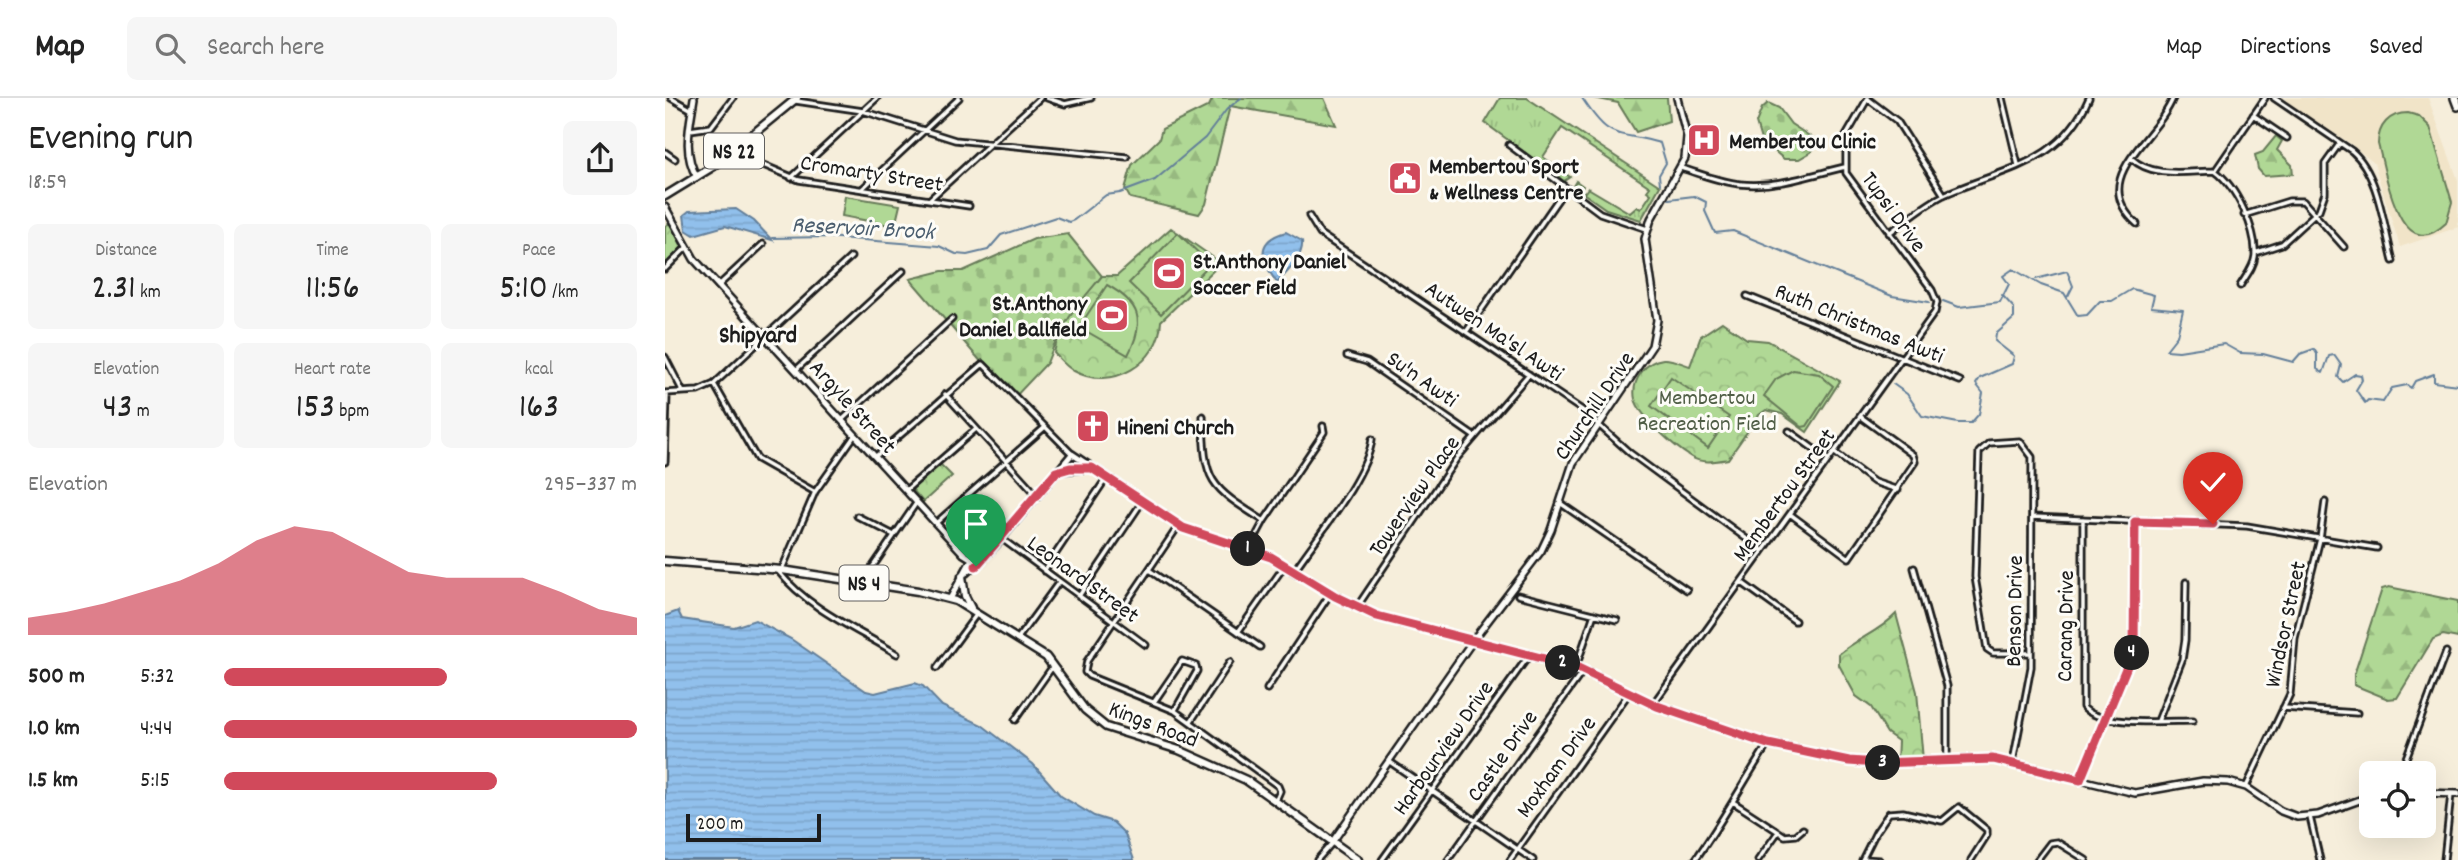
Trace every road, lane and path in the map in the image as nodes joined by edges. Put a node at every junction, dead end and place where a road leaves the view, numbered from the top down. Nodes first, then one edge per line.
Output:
1 (671, 98) edge
2 (694, 98) edge
3 (733, 98) edge
4 (877, 98) edge
5 (959, 98) edge
6 (1040, 98) edge
7 (1048, 98) edge
8 (1091, 98) edge
9 (1677, 98) edge
10 (1868, 98) edge
11 (2001, 98) edge
12 (2089, 98) edge
13 (2173, 98) edge
14 (2265, 98) edge
15 (2274, 98) edge
16 (2455, 98) edge
17 (795, 99) edge
18 (2458, 106) edge
19 (692, 110) junction
20 (863, 111) junction
21 (2253, 115) junction
22 (690, 130) junction
23 (926, 131) junction
24 (2287, 138) dead end
25 (992, 142) junction
26 (2340, 143) junction
27 (1510, 145) dead end
28 (665, 152) edge
29 (732, 152) junction
30 (1127, 157) dead end
31 (2131, 158) junction
32 (675, 159) dead end
33 (2018, 165) junction
34 (1845, 167) junction
35 (1681, 168) junction
36 (2215, 171) junction
37 (697, 177) junction
38 (791, 178) junction
39 (1566, 188) junction
40 (862, 190) junction
41 (665, 195) edge
42 (1944, 195) junction
43 (929, 200) junction
44 (969, 206) dead end
45 (665, 207) edge
46 (2316, 213) junction
47 (2244, 215) junction
48 (1309, 216) dead end
49 (2137, 224) dead end
50 (1647, 229) junction
51 (1889, 233) junction
52 (762, 244) dead end
53 (2344, 247) dead end
54 (686, 248) junction
55 (2255, 253) junction
56 (851, 257) dead end
57 (2393, 261) dead end
58 (665, 269) edge
59 (903, 271) dead end
60 (718, 286) junction
61 (2240, 286) dead end
62 (1747, 296) dead end
63 (1937, 302) joint
64 (952, 320) dead end
65 (1467, 332) junction
66 (765, 334) junction
67 (1347, 356) dead end
68 (665, 357) edge
69 (1903, 360) junction
70 (797, 369) junction
71 (1529, 374) junction
72 (1960, 381) dead end
73 (714, 384) junction
74 (683, 392) junction
75 (666, 393) edge
76 (945, 394) junction
77 (1203, 416) dead end
78 (1861, 417) junction
79 (843, 419) junction
80 (1324, 426) dead end
81 (1599, 426) junction
82 (976, 428) junction
83 (1044, 428) junction
84 (1789, 430) dead end
85 (856, 433) junction
86 (1475, 437) junction
87 (1372, 439) dead end
88 (1835, 453) junction
89 (1073, 454) junction
90 (876, 456) junction
91 (1829, 460) junction
92 (665, 461) edge
93 (1006, 461) junction
94 (1092, 468) junction
95 (1056, 472) junction
96 (1107, 477) junction
97 (1898, 489) junction
98 (906, 490) junction
99 (815, 492) junction
100 (1037, 495) junction
101 (1143, 501) junction
102 (917, 502) junction
103 (1559, 502) junction
104 (2325, 502) dead end
105 (1790, 514) junction
106 (857, 516) dead end
107 (2032, 517) junction
108 (2083, 519) junction
109 (1264, 521) junction
110 (2135, 522) junction
111 (936, 523) junction
112 (1179, 525) junction
113 (892, 534) junction
114 (1002, 539) junction
115 (2320, 539) junction
116 (2377, 548) dead end
117 (1249, 549) junction
118 (1763, 551) junction
119 (985, 556) junction
120 (972, 559) junction
121 (665, 561) edge
122 (1286, 565) junction
123 (1913, 568) dead end
124 (780, 570) junction
125 (1149, 570) junction
126 (1044, 571) junction
127 (1294, 571) junction
128 (963, 576) junction
129 (1059, 582) junction
130 (2186, 582) dead end
131 (862, 583) junction
132 (1741, 583) junction
133 (1687, 590) dead end
134 (1331, 594) junction
135 (1518, 595) dead end
136 (1079, 596) junction
137 (950, 599) junction
138 (1357, 607) junction
139 (975, 611) junction
140 (1594, 614) junction
141 (1617, 620) dead end
142 (1114, 621) junction
143 (1795, 621) dead end
144 (1238, 632) junction
145 (1018, 638) junction
146 (1473, 639) junction
147 (1146, 645) dead end
148 (1259, 647) dead end
149 (2446, 652) dead end
150 (2031, 653) junction
151 (897, 654) dead end
152 (1530, 654) junction
153 (1230, 663) dead end
154 (1054, 664) junction
155 (1576, 667) junction
156 (937, 668) dead end
157 (1583, 670) junction
158 (1267, 689) dead end
159 (1629, 693) junction
160 (1154, 702) junction
161 (1653, 704) junction
162 (2283, 708) junction
163 (1175, 711) junction
164 (2357, 713) dead end
165 (2105, 719) junction
166 (1014, 720) dead end
167 (1191, 721) junction
168 (2158, 721) junction
169 (2193, 721) dead end
170 (1768, 744) junction
171 (1947, 759) junction
172 (1390, 761) junction
173 (2405, 761) edge
174 (2013, 762) junction
175 (2080, 780) junction
176 (2246, 787) junction
177 (1434, 791) junction
178 (2436, 793) edge
179 (2455, 794) edge
180 (2359, 800) edge
181 (1275, 802) junction
182 (1733, 802) junction
183 (2310, 817) junction
184 (1476, 821) junction
185 (1803, 829) dead end
186 (1777, 832) junction
187 (1333, 841) junction
188 (1518, 849) junction
189 (1863, 859) edge
190 (1317, 860) edge
191 (1358, 860) edge
192 (1382, 860) edge
193 (1448, 860) edge
194 (1510, 860) edge
195 (1533, 860) edge
196 (1696, 860) edge
197 (1758, 860) edge
198 (1879, 860) edge
199 (1971, 860) edge
200 (2037, 860) edge
201 (2086, 860) edge
202 (2320, 860) edge
203 (2444, 860) edge

1 - 19 street
2 - 19 main road
3 - 22 street
4 - 20 street
5 - 23 street
6 - 25 street
7 - 8 street
9 - 35 main road, Churchill Drive
10 - 34 street, Tupsi Drive
10 - 42 street
11 - 33 street
12 - 33 street
13 - 31 street
14 - 21 street
15 - 26 street
16 - 18 highway
17 - 20 street
17 - 29 main road, NS 22
19 - 22 main road
20 - 23 street
20 - 38 street
21 - 24 street
21 - 36 street
22 - 37 main road
23 - 25 street
23 - 40 street
25 - 30 street
25 - 43 street
26 - 46 street
26 - 57 street
27 - 39 street
28 - 32 street
29 - 37 main road, NS 22
29 - 38 street, Cromarty Street
31 - 36 street
31 - 49 street
33 - 42 street
34 - 35 street
34 - 51 street, Tupsi Drive
35 - 50 main road, Churchill Drive
36 - 47 street
37 - 41 main road, NS 22
38 - 40 street, Cromarty Street
39 - 50 street
39 - 65 street
40 - 43 street, Cromarty Street
42 - 51 street
43 - 44 street, Cromarty Street
45 - 54 main road, Argyle Street
46 - 47 street
46 - 53 street
46 - 55 street
47 - 55 street
48 - 65 street, Autwen Ma'sl Awti
50 - 81 main road, Churchill Drive
51 - 63 street, Tupsi Drive
52 - 60 street
54 - 58 street
54 - 60 main road, Argyle Street
55 - 61 street
56 - 66 street
59 - 70 street
60 - 66 main road, Argyle Street
62 - 69 street, Ruth Christmas Awti
63 - 69 street, Membertou Street
64 - 79 street
65 - 71 street, Autwen Ma'sl Awti
66 - 70 main road, Argyle Street
66 - 73 street
67 - 86 street, Su'n Awti
68 - 74 street
69 - 72 street, Ruth Christmas Awti
69 - 78 street, Membertou Street
70 - 79 main road, Argyle Street
71 - 81 street, Autwen Ma'sl Awti
71 - 86 street, Towerview Place
73 - 74 street
73 - 99 street
74 - 75 street
75 - 92 street
76 - 82 street
76 - 83 street
76 - 90 street
77 - 109 street
78 - 88 street, Membertou Street
78 - 97 street
79 - 85 main road, Argyle Street
80 - 109 street
81 - 103 main road, Churchill Drive
81 - 118 street, Autwen Ma'sl Awti
82 - 93 street
82 - 98 street
83 - 89 street
83 - 93 street
84 - 91 street
85 - 90 main road, Argyle Street
85 - 99 street
86 - 138 street, Towerview Place
87 - 127 street
88 - 91 street, Membertou Street
88 - 97 street
89 - 94 main road
89 - 95 main road
90 - 98 main road, Argyle Street
91 - 105 street, Membertou Street
93 - 100 street
93 - 111 street
94 - 95 main road
94 - 96 main road
95 - 100 main road
96 - 101 main road
96 - 126 street
97 - 105 street
98 - 102 main road, Argyle Street
99 - 124 street
100 - 114 main road
101 - 112 main road
101 - 136 street
102 - 111 main road, Argyle Street
102 - 113 street
103 - 133 street
103 - 146 main road, Churchill Drive
104 - 115 street, Windsor Street
105 - 118 street, Membertou Street
106 - 113 street
107 - 108 street
107 - 150 street, Benson Drive
107 - 150 street, Benson Drive
108 - 110 street
108 - 165 street, Carang Drive
109 - 117 street
110 - 115 street
110 - 165 street
111 - 120 main road, Argyle Street
112 - 117 main road
112 - 125 street
113 - 131 street
114 - 119 main road
114 - 126 street, Leonard Street
115 - 116 street
115 - 162 street, Windsor Street
117 - 122 main road
118 - 132 street, Membertou Street
119 - 120 main road
119 - 128 main road
120 - 128 main road
121 - 124 main road, Kings Road / NS 4
122 - 127 main road
122 - 144 street
123 - 171 street
124 - 131 main road, Kings Road / NS 4
124 - 151 street
125 - 142 street
125 - 144 street
126 - 129 street, Leonard Street
127 - 134 main road
128 - 137 main road
128 - 139 main road
129 - 136 street, Leonard Street
129 - 145 street
130 - 168 street
131 - 137 main road, Kings Road / NS 4
132 - 143 street
132 - 161 street, Membertou Street
134 - 138 main road
134 - 158 street
135 - 140 street
136 - 142 street, Leonard Street
137 - 139 main road, Kings Road / NS 4
138 - 146 main road
139 - 145 main road, Kings Road / NS 4
139 - 156 street
140 - 141 street
140 - 155 street
142 - 147 street, Leonard Street
142 - 160 street
144 - 148 street
145 - 154 main road, Kings Road / NS 4
146 - 152 main road
146 - 172 main road, Churchill Drive
149 - 173 street
150 - 174 street, Benson Drive
152 - 155 main road
152 - 177 street, Harbourview Drive
153 - 167 street
154 - 166 street
154 - 181 main road, Kings Road / NS 4
155 - 157 main road
157 - 159 main road
157 - 184 street, Castle Drive
159 - 161 main road
159 - 188 street, Moxham Drive
160 - 163 street
160 - 163 street
161 - 170 main road
162 - 164 street
162 - 176 street, Windsor Street
163 - 167 street
165 - 168 street
165 - 175 street
167 - 181 street
168 - 169 street
170 - 171 main road
170 - 182 street
171 - 174 main road
172 - 177 street
172 - 187 main road, Churchill Drive
174 - 175 main road
175 - 176 main road
176 - 183 main road
177 - 184 street
177 - 192 street, Harbourview Drive
178 - 179 main road
179 - 203 street
180 - 183 main road
181 - 187 main road, Kings Road / NS 4
182 - 186 street
182 - 196 street
183 - 202 street
184 - 188 street
184 - 193 street, Castle Drive
185 - 186 street
186 - 197 street
187 - 190 street
187 - 191 main road, Kings Road / NS 4
188 - 194 street, Moxham Drive
188 - 195 street
189 - 198 street
189 - 199 street
200 - 201 street

